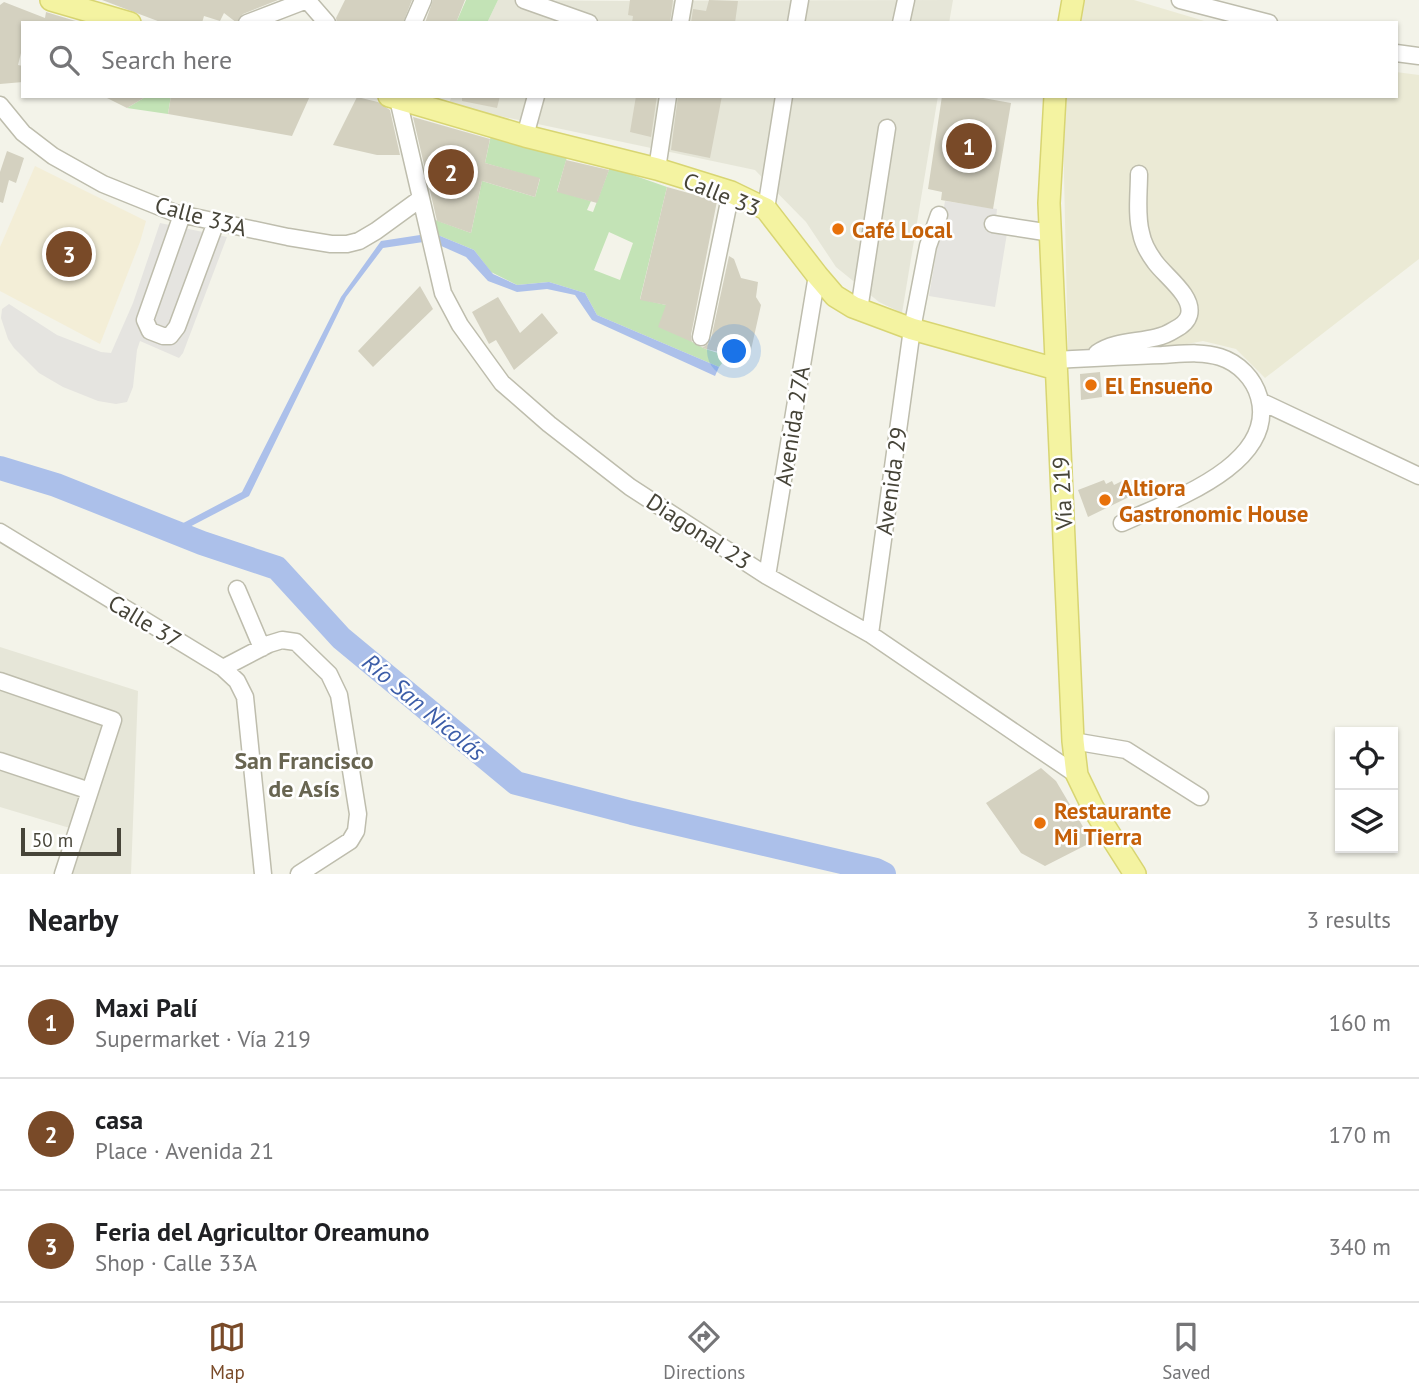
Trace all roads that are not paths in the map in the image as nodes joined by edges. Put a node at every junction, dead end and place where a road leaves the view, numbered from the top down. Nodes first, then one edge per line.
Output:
1 (51, 0) edge
2 (307, 0) edge
3 (423, 0) edge
4 (524, 0) edge
5 (684, 0) edge
6 (800, 0) edge
7 (906, 0) edge
8 (1073, 0) edge
9 (1180, 0) edge
10 (285, 4) edge
11 (560, 18) edge
12 (123, 21) edge
13 (251, 21) edge
14 (325, 21) edge
15 (414, 21) edge
16 (577, 21) edge
17 (680, 21) edge
18 (796, 21) edge
19 (901, 21) edge
20 (1069, 21) edge
21 (1261, 21) edge
22 (1398, 53) edge
23 (1419, 56) edge
24 (393, 98) edge
25 (396, 98) edge
26 (535, 98) edge
27 (668, 98) edge
28 (784, 98) edge
29 (1055, 98) edge
30 (2, 113) edge
31 (887, 128) dead end
32 (525, 136) junction
33 (657, 169) junction
34 (1139, 174) dead end
35 (731, 192) junction
36 (420, 199) junction
37 (766, 209) junction
38 (182, 215) junction
39 (939, 215) dead end
40 (216, 222) junction
41 (993, 224) dead end
42 (1051, 233) junction
43 (817, 275) junction
44 (859, 310) junction
45 (912, 330) junction
46 (701, 337) dead end
47 (1093, 357) junction
48 (1056, 364) junction
49 (1260, 401) junction
50 (1419, 476) edge
51 (1122, 523) dead end
52 (0, 532) edge
53 (767, 576) junction
54 (237, 589) dead end
55 (870, 634) junction
56 (262, 648) junction
57 (223, 668) junction
58 (0, 681) edge
59 (1073, 741) junction
60 (0, 761) edge
61 (1077, 775) junction
62 (90, 791) junction
63 (1200, 797) dead end
64 (63, 874) edge
65 (263, 874) edge
66 (299, 874) edge
67 (1135, 874) edge

1 - 12 main road
2 - 10 street
2 - 14 street
3 - 15 street
4 - 11 street
5 - 17 street
6 - 18 street
7 - 19 street
8 - 20 main road
9 - 21 street
10 - 13 street
11 - 16 street
22 - 23 street
24 - 36 street, Diagonal 23
25 - 32 main road, Calle 33
26 - 32 street
27 - 33 street
28 - 37 street
29 - 42 main road, Vía 219
30 - 38 street, Calle 33A
31 - 44 street
32 - 33 main road, Calle 33
33 - 35 main road, Calle 33
34 - 47 street
35 - 37 main road, Calle 33
35 - 46 street
36 - 40 street, Calle 33A
36 - 53 street, Diagonal 23
37 - 43 main road, Calle 33
38 - 40 street, Calle 33A
38 - 40 street
39 - 45 street, Avenida 29
41 - 42 street
42 - 48 main road, Vía 219
43 - 44 main road, Calle 33
43 - 53 street, Avenida 27A
44 - 45 main road, Calle 33
45 - 48 main road, Calle 33
45 - 55 street, Avenida 29
47 - 48 street
47 - 49 street
48 - 59 main road, Vía 219
49 - 50 street
49 - 51 street
52 - 57 street, Calle 37
53 - 55 street, Diagonal 23
54 - 56 street
55 - 61 street, Diagonal 23
56 - 57 street
56 - 66 street
57 - 65 street
58 - 62 street
59 - 61 main road, Vía 219
59 - 63 street
60 - 62 street
61 - 67 main road, Vía 219
62 - 64 street

